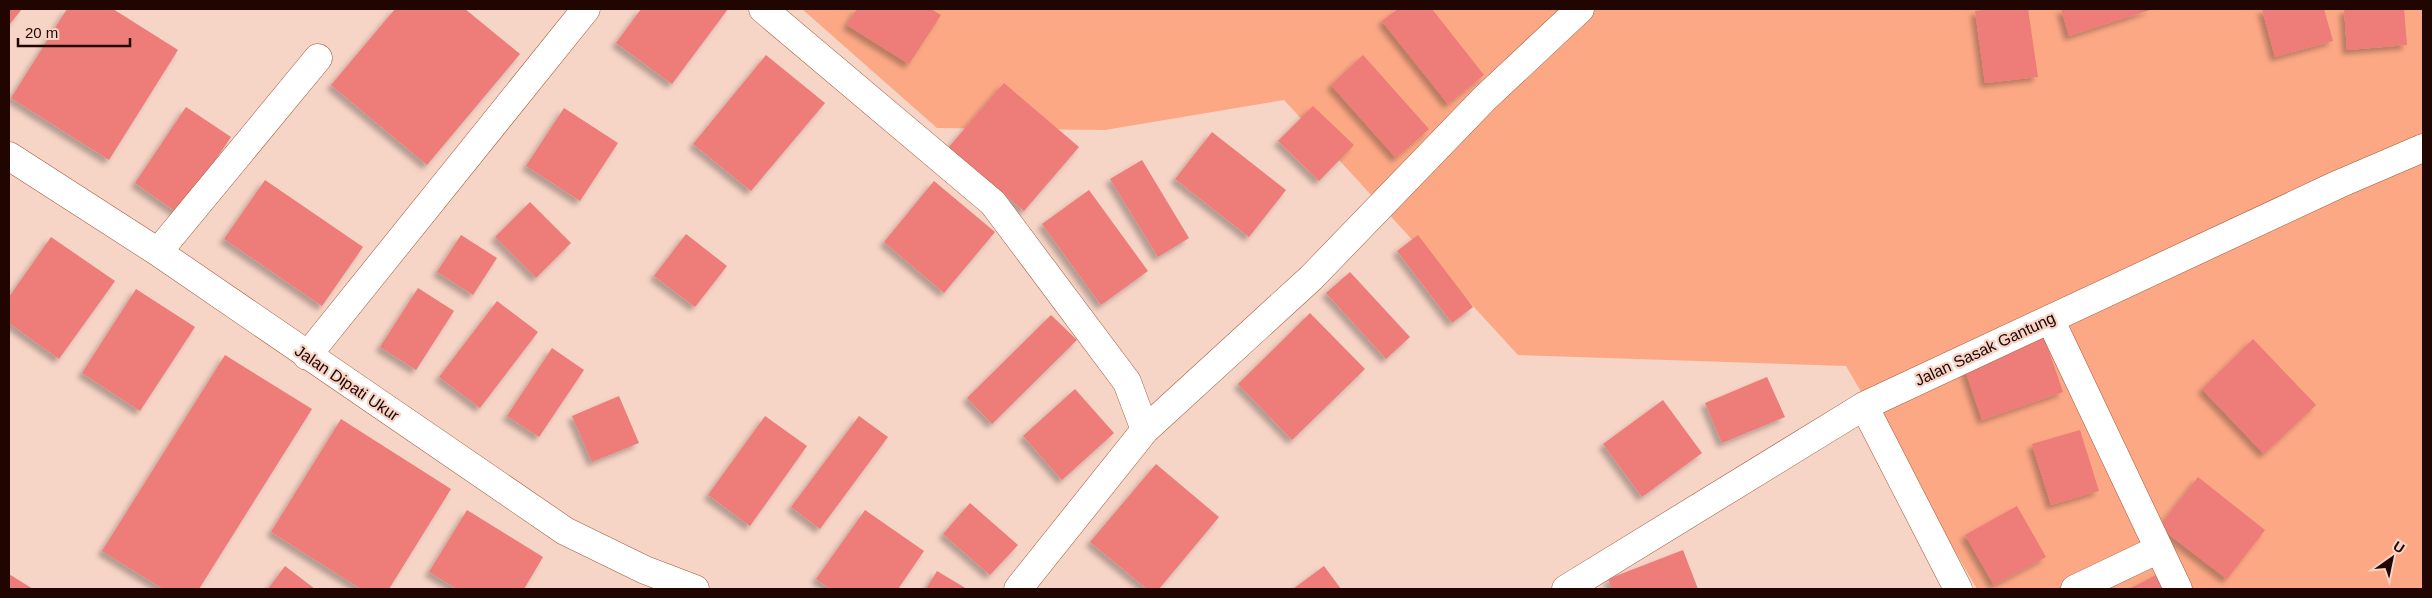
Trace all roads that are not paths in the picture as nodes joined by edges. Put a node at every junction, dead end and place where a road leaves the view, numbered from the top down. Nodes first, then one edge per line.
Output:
1 (586, 9) edge
2 (764, 9) edge
3 (1580, 9) edge
4 (318, 58) dead end
5 (2423, 148) edge
6 (9, 156) edge
7 (158, 252) junction
8 (2050, 319) junction
9 (307, 356) junction
10 (1864, 406) junction
11 (1146, 430) junction
12 (2159, 549) junction
13 (695, 589) edge
14 (1018, 589) edge
15 (1566, 589) edge
16 (1958, 589) edge
17 (2075, 589) edge
18 (2178, 589) edge

1 - 9 street
2 - 11 street
3 - 11 street
4 - 7 street
5 - 8 street, Jalan Sasak Gantung
6 - 7 street, Jalan Dipati Ukur
7 - 9 street, Jalan Dipati Ukur
8 - 10 street, Jalan Sasak Gantung
8 - 12 street
9 - 13 street, Jalan Dipati Ukur
10 - 15 street, Jalan Sasak Gantung
10 - 16 street
11 - 14 street
12 - 17 street
12 - 18 street

